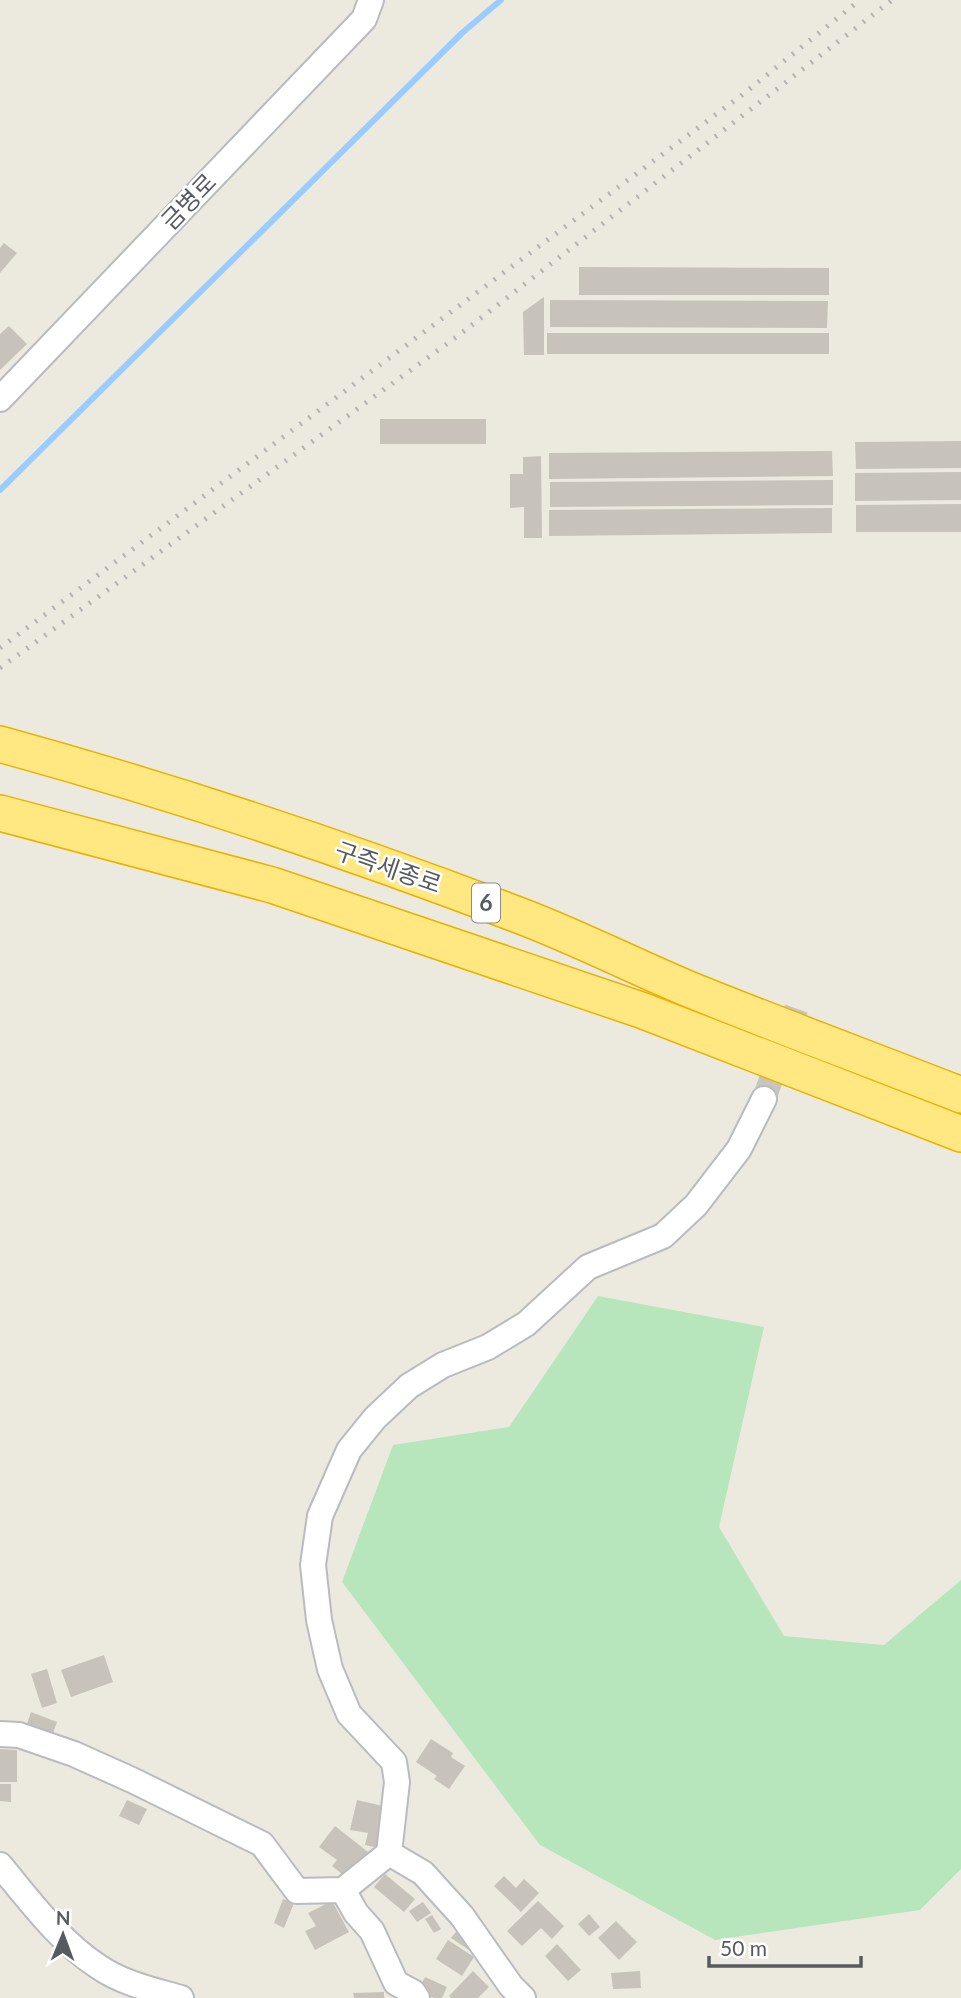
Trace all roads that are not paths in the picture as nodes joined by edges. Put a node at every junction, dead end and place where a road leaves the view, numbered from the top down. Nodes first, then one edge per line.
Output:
1 (371, 0) edge
2 (0, 399) edge
3 (0, 744) edge
4 (0, 813) edge
5 (961, 1095) edge
6 (764, 1099) tunnel mouth
7 (961, 1134) edge
8 (0, 1734) edge
9 (389, 1853) junction
10 (0, 1865) edge
11 (343, 1890) junction
12 (181, 1998) edge
13 (416, 1998) edge
14 (523, 1998) edge

1 - 2 street, 금병로
3 - 5 highway, 구즉세종로 / 6
4 - 7 highway, 6
6 - 9 street
8 - 11 street
9 - 11 street
9 - 14 street
10 - 12 street
11 - 13 street

